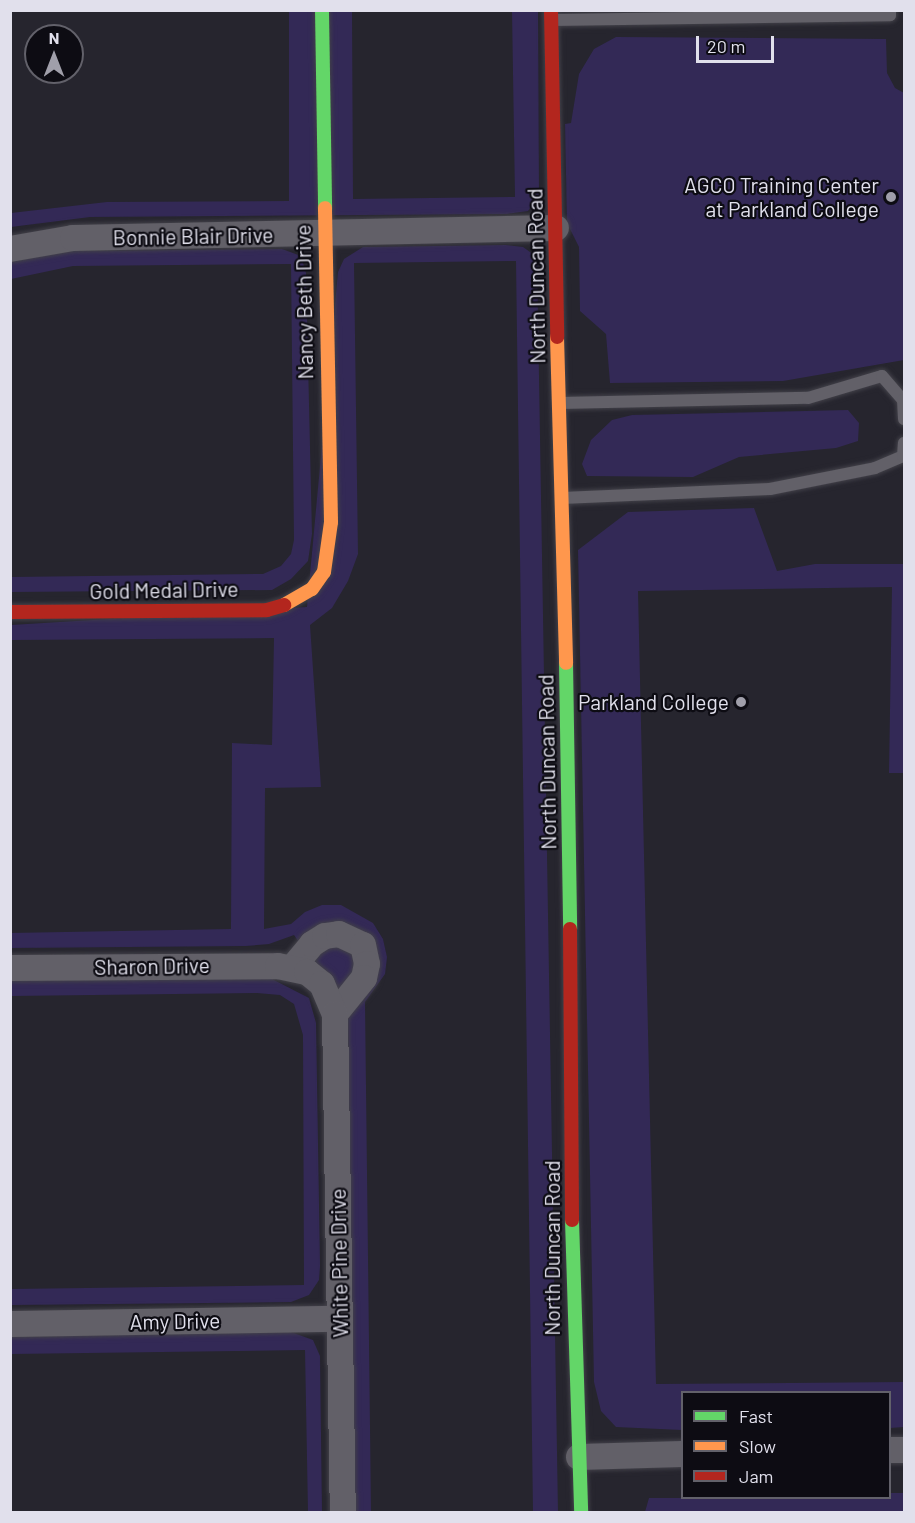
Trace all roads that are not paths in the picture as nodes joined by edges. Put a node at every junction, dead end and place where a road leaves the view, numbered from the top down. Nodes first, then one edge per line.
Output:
1 (322, 10) edge
2 (890, 10) edge
3 (697, 14) edge
4 (551, 15) edge
5 (556, 228) junction
6 (323, 234) junction
7 (10, 249) edge
8 (559, 403) junction
9 (904, 419) edge
10 (904, 443) edge
11 (560, 498) junction
12 (312, 589) joint
13 (10, 612) edge
14 (293, 967) junction
15 (10, 968) edge
16 (335, 1014) junction
17 (340, 1319) junction
18 (10, 1324) edge
19 (681, 1454) edge
20 (579, 1457) junction
21 (343, 1512) edge
22 (581, 1512) edge

1 - 6 street, Nancy Beth Drive
2 - 3 lane
3 - 4 lane
4 - 5 street, North Duncan Road
5 - 6 street, Bonnie Blair Drive
5 - 8 street, North Duncan Road
6 - 7 street, Bonnie Blair Drive
6 - 12 street, Nancy Beth Drive
8 - 9 lane
8 - 11 street, North Duncan Road
10 - 11 lane
11 - 20 street, North Duncan Road
12 - 13 street, Gold Medal Drive
14 - 15 street, Sharon Drive
14 - 16 street, White Pine Drive
14 - 16 street
16 - 17 street, White Pine Drive
17 - 18 street, Amy Drive
17 - 21 street, White Pine Drive
19 - 20 street
20 - 22 street, North Duncan Road

